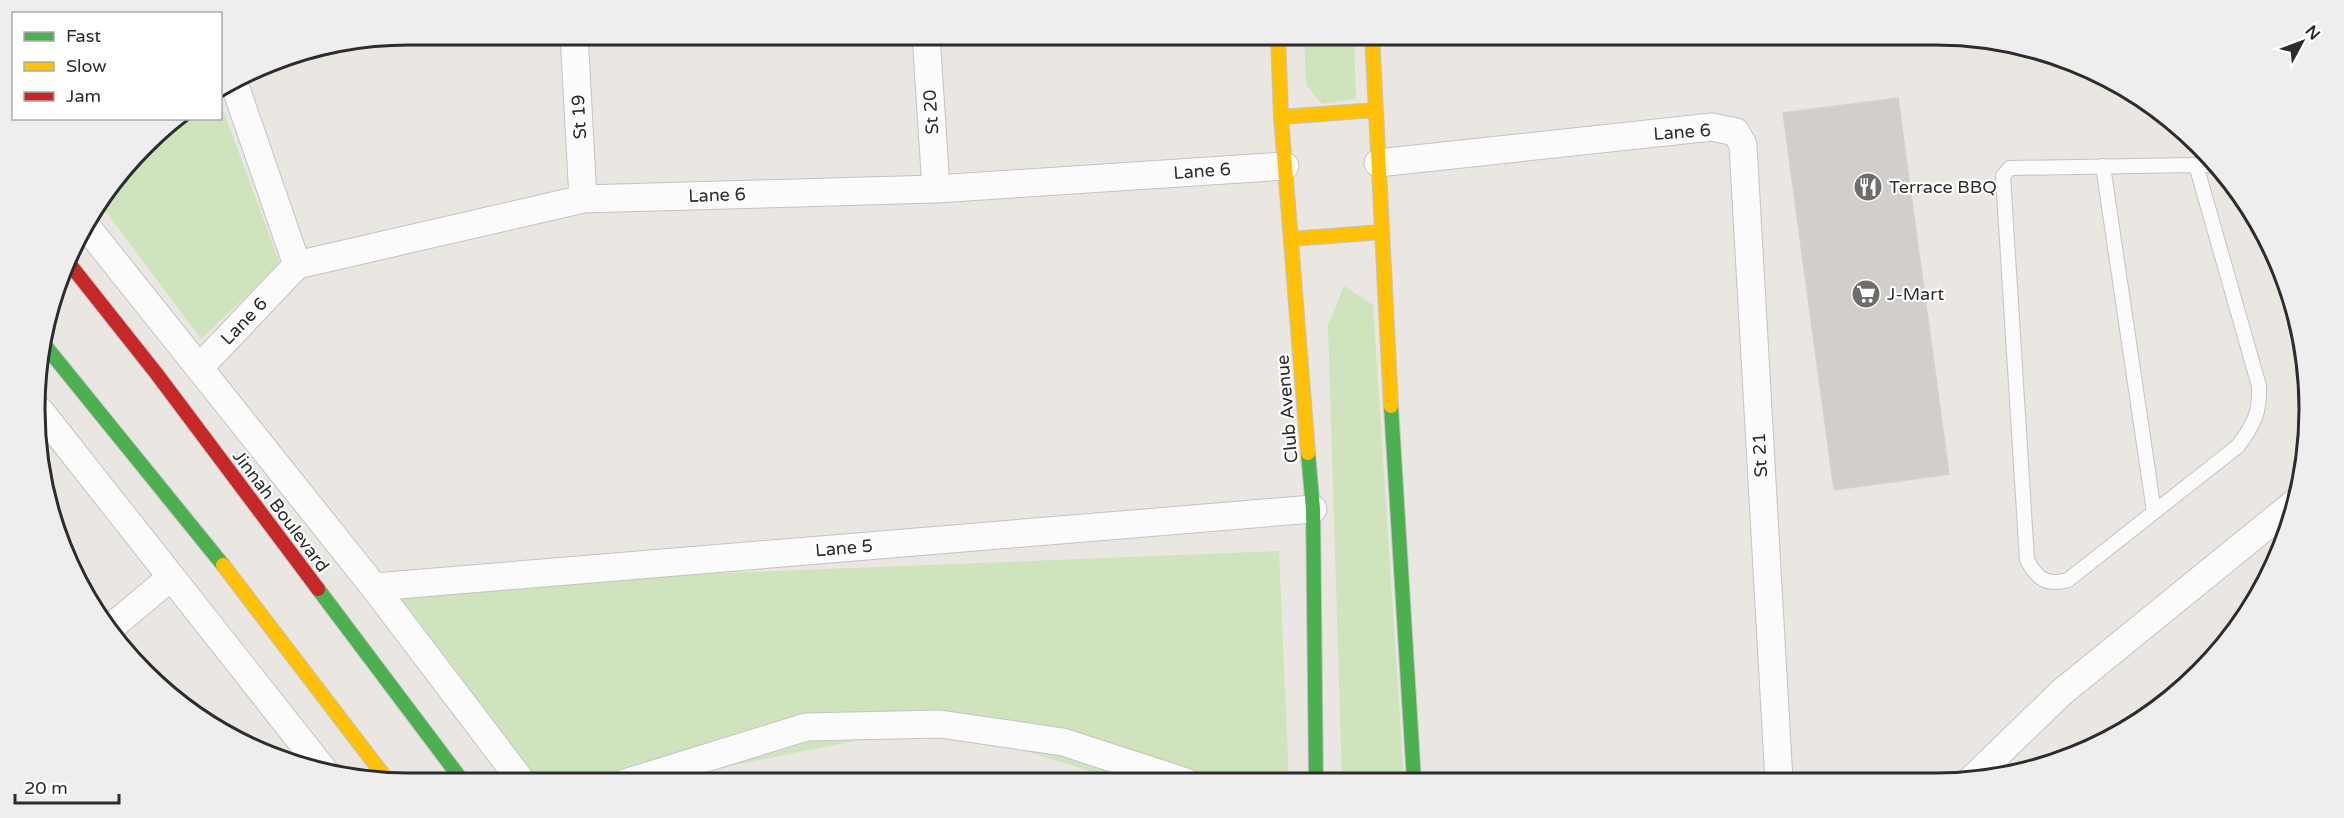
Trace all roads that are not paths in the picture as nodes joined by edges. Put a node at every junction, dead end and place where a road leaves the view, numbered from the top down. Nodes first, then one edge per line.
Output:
1 (575, 45) edge
2 (927, 45) edge
3 (1278, 45) edge
4 (1373, 45) edge
5 (236, 89) edge
6 (1376, 111) junction
7 (1281, 117) junction
8 (1736, 132) joint
9 (1378, 163) junction
10 (2203, 165) edge
11 (1285, 166) junction
12 (2103, 166) junction
13 (936, 189) junction
14 (584, 200) junction
15 (91, 232) edge
16 (1381, 232) junction
17 (1291, 239) junction
18 (297, 266) junction
19 (73, 269) edge
20 (50, 351) edge
21 (199, 368) junction
22 (45, 418) edge
23 (1314, 509) junction
24 (2285, 511) edge
25 (2154, 512) junction
26 (170, 578) junction
27 (374, 587) junction
28 (115, 624) edge
29 (317, 761) edge
30 (1981, 770) edge
31 (381, 772) edge
32 (456, 773) edge
33 (515, 773) edge
34 (657, 773) edge
35 (1158, 773) edge
36 (1316, 773) edge
37 (1414, 773) edge
38 (1779, 773) edge

1 - 14 street, St 19
2 - 13 street, St 20
3 - 7 street, Club Avenue
4 - 6 street
5 - 18 street
6 - 7 street
6 - 9 street
7 - 11 street, Club Avenue
8 - 9 street, Lane 6
8 - 38 street, St 21
9 - 16 street
10 - 12 lane
10 - 25 lane
11 - 13 street, Lane 6
11 - 17 street, Club Avenue
12 - 25 lane
12 - 25 lane
13 - 14 street, Lane 6
14 - 18 street, Lane 6
15 - 21 street
16 - 17 street
16 - 37 street
17 - 23 street, Club Avenue
18 - 21 street, Lane 6
19 - 32 street, Jinnah Boulevard
20 - 31 street
21 - 27 street
22 - 26 street
23 - 27 street, Lane 5
23 - 36 street, Club Avenue
24 - 30 street
26 - 28 street
26 - 29 street
27 - 33 street
34 - 35 street

